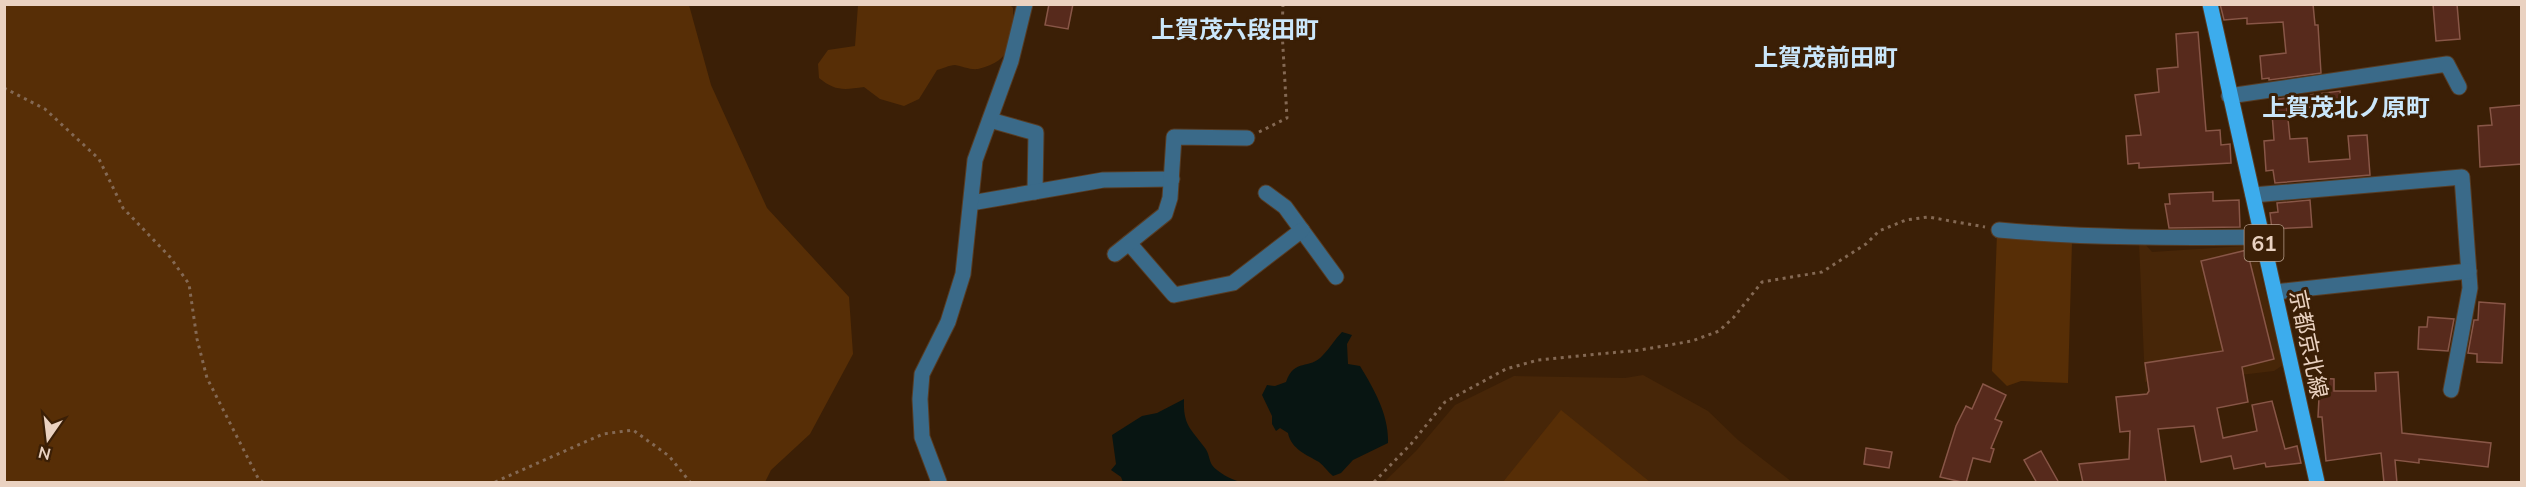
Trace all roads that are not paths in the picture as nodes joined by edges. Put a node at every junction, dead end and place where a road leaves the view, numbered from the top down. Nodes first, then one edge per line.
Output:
1 (1024, 4) edge
2 (2210, 4) edge
3 (2459, 87) dead end
4 (2229, 96) junction
5 (990, 120) junction
6 (1247, 138) road end
7 (1172, 179) junction
8 (1035, 192) junction
9 (1266, 193) dead end
10 (2253, 195) junction
11 (971, 203) junction
12 (1302, 230) junction
13 (1999, 230) road end
14 (2263, 237) junction
15 (1129, 243) junction
16 (1115, 254) dead end
17 (2469, 271) junction
18 (1336, 277) dead end
19 (2275, 292) junction
20 (2451, 390) dead end
21 (2313, 482) edge
22 (939, 483) edge

1 - 5 street
2 - 4 main road, 京都京北線 / 61
3 - 4 street
4 - 10 main road, 京都京北線 / 61
5 - 8 street
5 - 11 street
6 - 7 street
7 - 8 street
7 - 15 street
8 - 11 street
9 - 12 street
10 - 14 main road, 京都京北線 / 61
10 - 17 street
11 - 22 street
12 - 15 street
12 - 18 street
13 - 14 street
14 - 19 main road, 京都京北線 / 61
15 - 16 street
17 - 19 street
17 - 20 street
19 - 21 main road, 京都京北線 / 61

